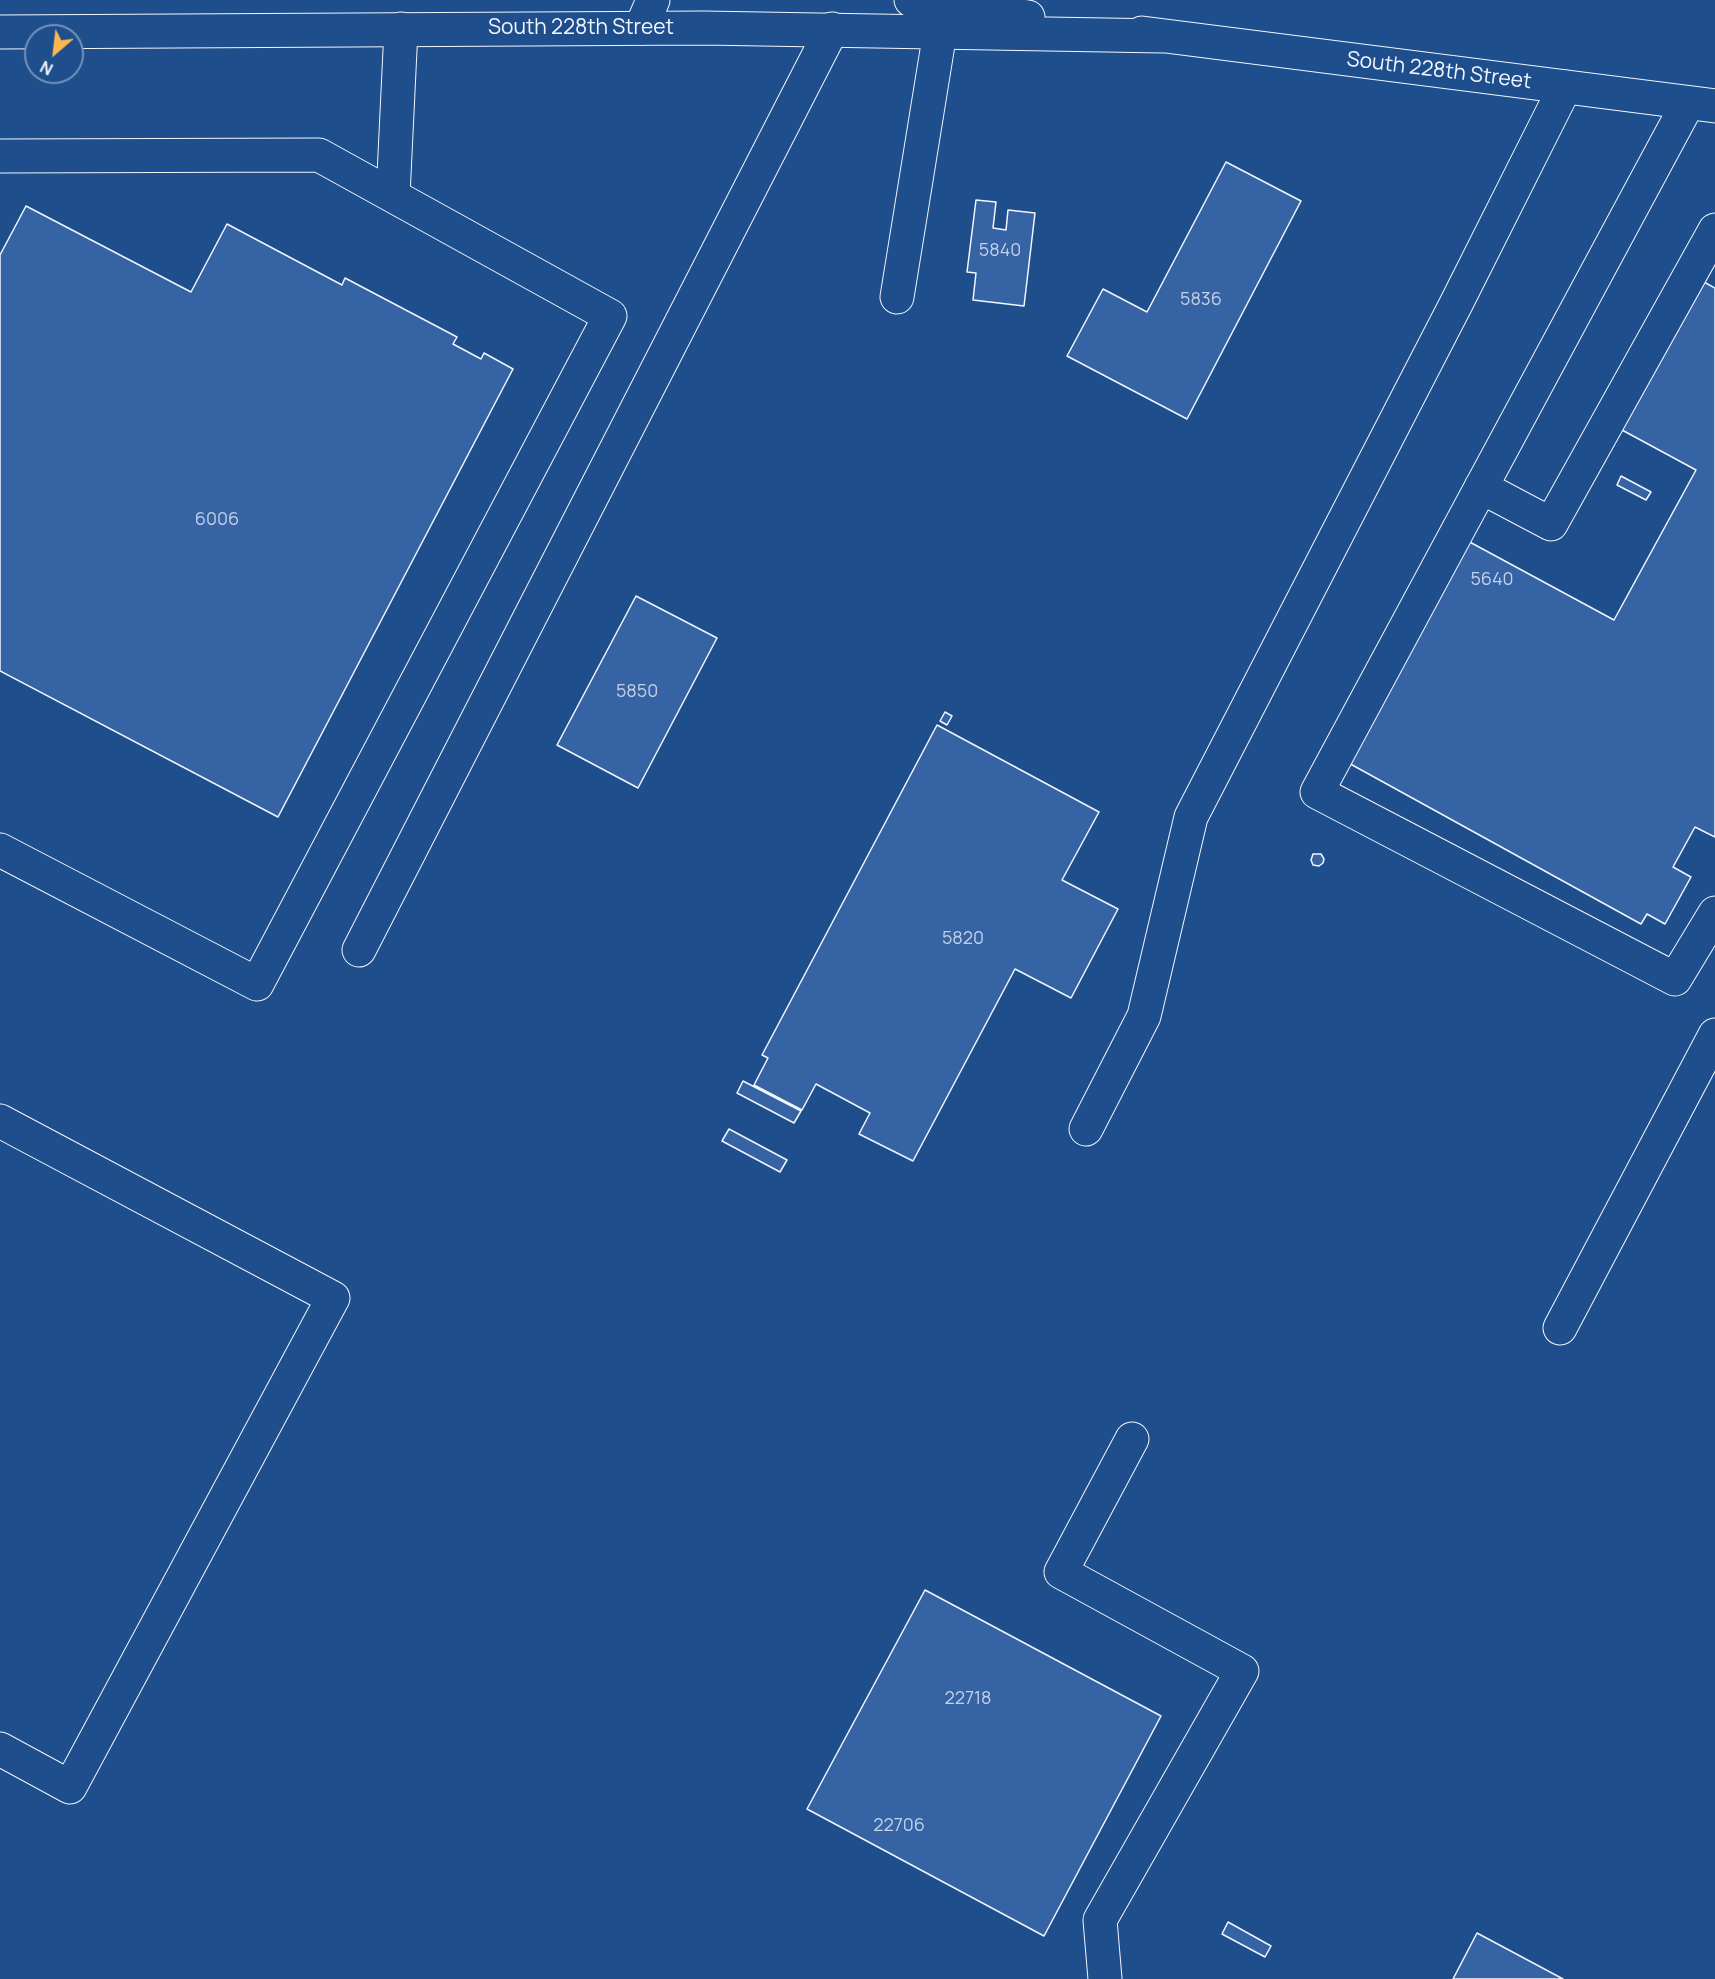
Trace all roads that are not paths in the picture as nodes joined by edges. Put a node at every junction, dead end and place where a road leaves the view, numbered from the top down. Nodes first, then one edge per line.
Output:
1 (931, 12) edge
2 (647, 14) edge
3 (401, 29) junction
4 (832, 29) junction
5 (0, 32) edge
6 (1565, 87) junction
7 (1702, 104) edge
8 (0, 156) edge
9 (393, 196) junction
10 (1714, 236) edge
11 (897, 297) dead end
12 (1481, 487) junction
13 (0, 849) edge
14 (1715, 913) edge
15 (359, 950) dead end
16 (1715, 1035) edge
17 (0, 1121) edge
18 (1086, 1129) dead end
19 (1560, 1328) dead end
20 (1132, 1439) dead end
21 (0, 1749) edge
22 (1105, 1979) edge

1 - 4 main road, South 228th Street
1 - 6 main road, South 228th Street
1 - 11 main road
2 - 3 main road, South 228th Street
2 - 4 main road, South 228th Street
3 - 5 main road, South 228th Street
3 - 9 main road
4 - 15 main road
6 - 7 main road, South 228th Street
6 - 18 main road
7 - 12 main road
8 - 9 main road
9 - 13 main road
10 - 12 main road
12 - 14 main road
16 - 19 main road
17 - 21 main road
20 - 22 main road

